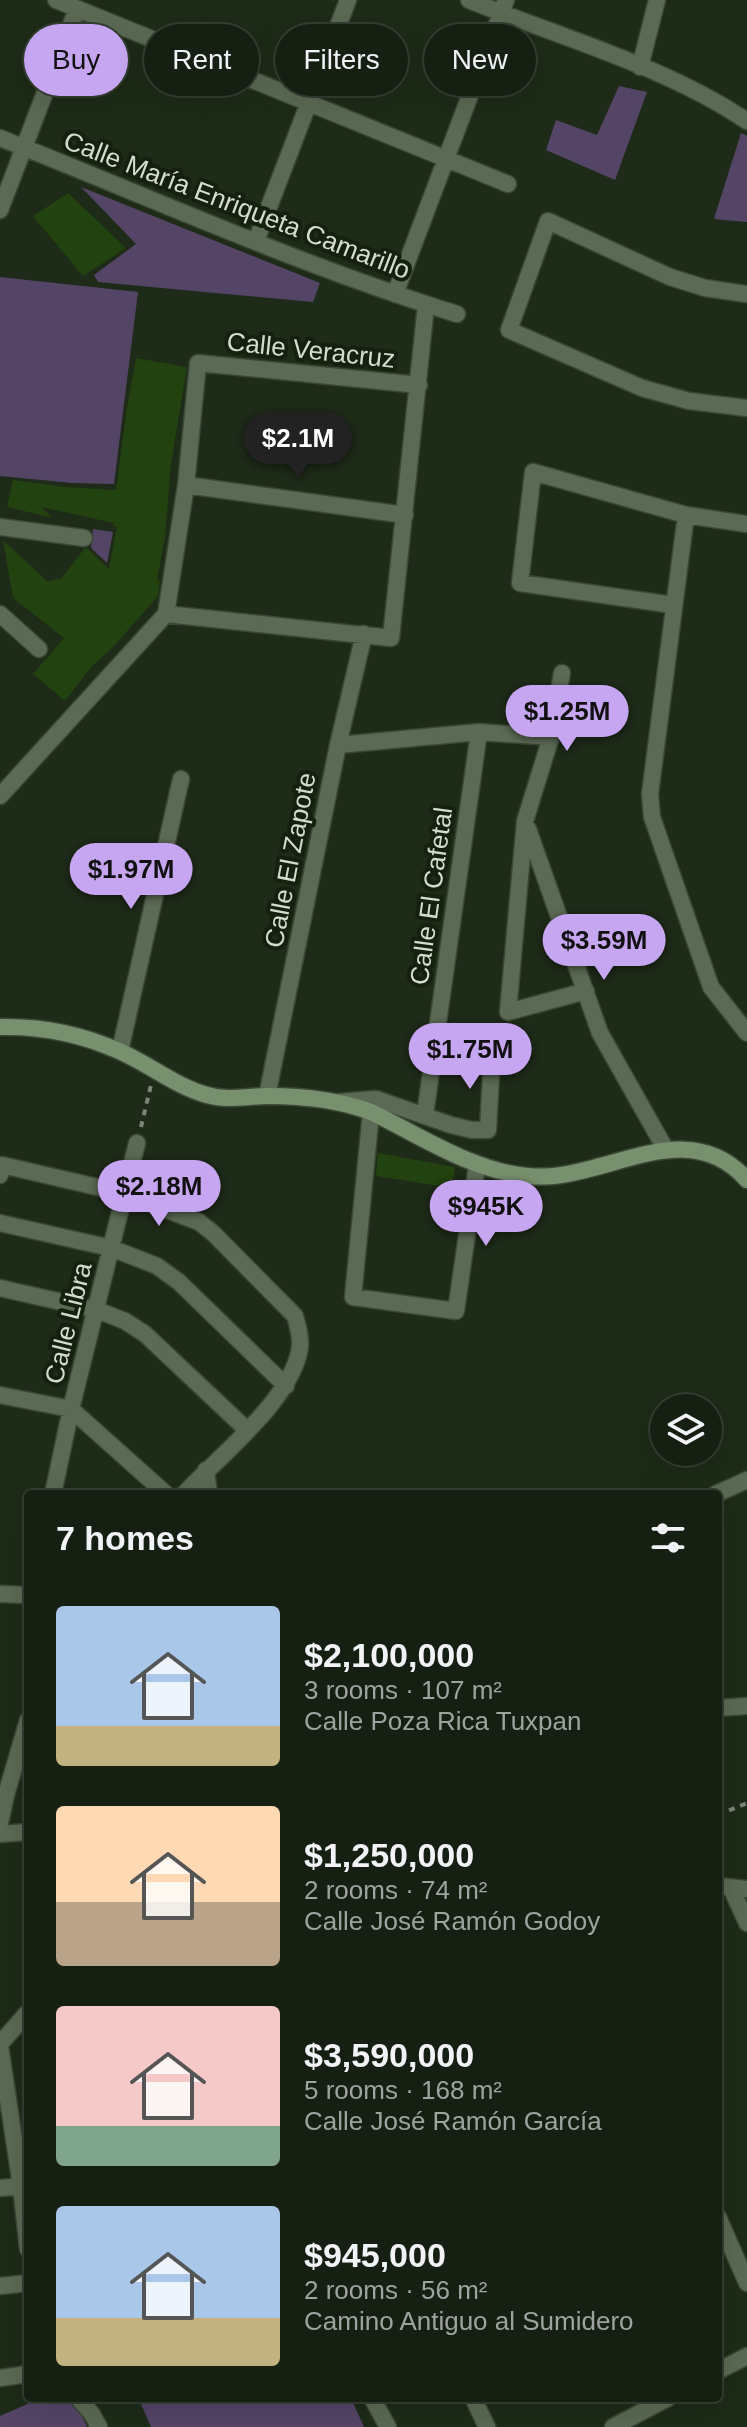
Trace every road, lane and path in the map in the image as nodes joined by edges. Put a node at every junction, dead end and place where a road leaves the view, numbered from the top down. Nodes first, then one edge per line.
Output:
1 (348, 0) edge
2 (469, 0) edge
3 (657, 0) edge
4 (64, 3) edge
5 (504, 7) edge
6 (640, 67) junction
7 (308, 102) junction
8 (724, 105) junction
9 (747, 109) edge
10 (747, 121) edge
11 (0, 138) edge
12 (24, 148) junction
13 (446, 157) junction
14 (508, 184) dead end
15 (0, 210) edge
16 (256, 241) junction
17 (395, 294) junction
18 (747, 294) edge
19 (426, 305) junction
20 (457, 314) dead end
21 (419, 385) junction
22 (747, 408) edge
23 (186, 485) junction
24 (405, 515) junction
25 (686, 515) junction
26 (747, 524) edge
27 (0, 527) edge
28 (84, 538) dead end
29 (673, 605) junction
30 (0, 614) edge
31 (166, 614) junction
32 (364, 634) junction
33 (39, 649) dead end
34 (562, 673) dead end
35 (479, 732) junction
36 (551, 737) junction
37 (338, 745) junction
38 (181, 779) dead end
39 (0, 796) edge
40 (525, 821) junction
41 (586, 991) junction
42 (0, 1027) edge
43 (747, 1033) edge
44 (120, 1051) junction
45 (492, 1055) dead end
46 (154, 1071) junction
47 (267, 1096) junction
48 (339, 1102) junction
49 (371, 1112) junction
50 (425, 1115) junction
51 (137, 1143) joint
52 (666, 1150) junction
53 (477, 1165) junction
54 (1, 1170) edge
55 (744, 1170) edge
56 (123, 1193) junction
57 (0, 1223) edge
58 (111, 1248) junction
59 (0, 1288) edge
60 (97, 1310) junction
61 (286, 1386) junction
62 (0, 1395) edge
63 (71, 1409) junction
64 (247, 1430) junction
65 (206, 1470) junction
66 (747, 1480) edge
67 (54, 1490) edge
68 (162, 1490) edge
69 (188, 1490) edge
70 (208, 1490) edge
71 (722, 1491) edge
72 (0, 1594) edge
73 (24, 1595) edge
74 (747, 1706) edge
75 (722, 1708) edge
76 (24, 1734) edge
77 (747, 1803) edge
78 (722, 1813) edge
79 (0, 1823) edge
80 (24, 1832) edge
81 (0, 1834) edge
82 (732, 1888) edge
83 (747, 1923) edge
84 (24, 2017) edge
85 (0, 2045) edge
86 (4, 2099) edge
87 (24, 2178) edge
88 (24, 2182) edge
89 (0, 2188) edge
90 (722, 2226) edge
91 (24, 2283) edge
92 (747, 2283) edge
93 (0, 2286) edge
94 (747, 2356) edge
95 (722, 2369) edge
96 (24, 2375) edge
97 (0, 2378) edge
98 (82, 2402) edge
99 (374, 2402) edge
100 (475, 2402) edge
101 (660, 2402) edge
102 (99, 2427) edge
103 (388, 2427) edge
104 (487, 2427) edge
105 (613, 2427) edge

1 - 7 street
2 - 5 street
3 - 6 street
4 - 7 street
4 - 12 street
5 - 6 street
5 - 13 street
6 - 8 street
7 - 13 street
7 - 16 street
8 - 9 street
8 - 10 street
11 - 12 street, Calle María Enriqueta Camarillo
12 - 15 street
12 - 16 street, Calle María Enriqueta Camarillo
13 - 14 street
13 - 17 street
16 - 17 street, Calle María Enriqueta Camarillo
17 - 19 street, Calle María Enriqueta Camarillo
18 - 22 street
19 - 20 street, Calle María Enriqueta Camarillo
19 - 21 street
21 - 23 street, Calle Veracruz
21 - 24 street
23 - 24 street
23 - 31 street
24 - 32 street
25 - 26 street
25 - 29 street
25 - 29 street
27 - 28 street
29 - 43 street
30 - 33 street
31 - 32 street
31 - 39 street
32 - 37 street, Calle El Zapote
34 - 36 street
35 - 36 street
35 - 37 street
35 - 50 street, Calle El Cafetal
36 - 40 street
37 - 47 street, Calle El Zapote
38 - 44 street
40 - 41 street
40 - 41 street
41 - 52 street
42 - 44 main road
44 - 46 main road
45 - 50 street
46 - 47 main road
46 - 51 path
47 - 48 main road
48 - 49 main road
48 - 50 street
49 - 53 main road
49 - 53 street
51 - 56 street, Calle Libra
52 - 53 main road
52 - 55 main road
54 - 56 street
56 - 58 street, Calle Libra
56 - 61 street
57 - 58 street
58 - 60 street, Calle Libra
58 - 61 street
59 - 60 street
60 - 63 street, Calle Libra
60 - 64 street
61 - 64 street
62 - 63 street
63 - 67 street, Calle Libra
63 - 68 street
64 - 65 street
65 - 69 street
65 - 70 street
66 - 71 street
72 - 73 street
74 - 75 street
76 - 79 street
77 - 78 path
80 - 81 street
82 - 83 street
84 - 85 street
85 - 86 street
86 - 87 street
88 - 89 street
90 - 92 street
91 - 93 street
94 - 95 street
96 - 97 street
98 - 102 street
99 - 103 street
100 - 104 street
101 - 105 street

